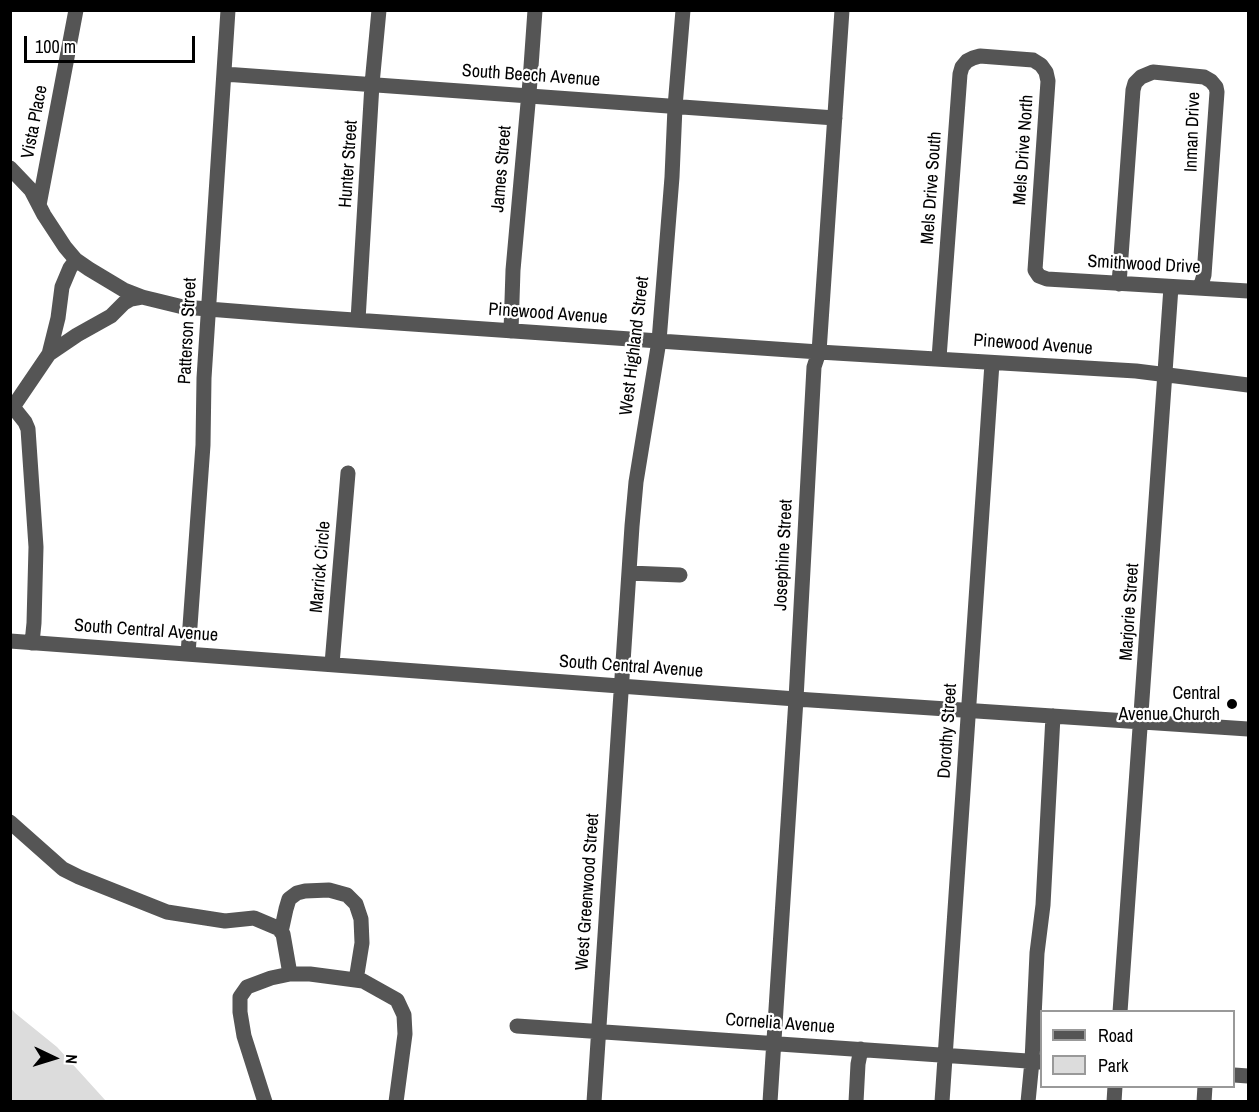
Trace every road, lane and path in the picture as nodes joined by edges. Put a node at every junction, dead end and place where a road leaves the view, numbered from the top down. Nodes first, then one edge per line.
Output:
1 (76, 10) edge
2 (228, 10) edge
3 (379, 10) edge
4 (535, 10) edge
5 (684, 10) edge
6 (842, 10) edge
7 (1005, 58) joint
8 (224, 74) junction
9 (372, 84) junction
10 (528, 95) junction
11 (675, 107) junction
12 (835, 118) junction
13 (10, 168) edge
14 (39, 205) junction
15 (76, 260) junction
16 (1039, 276) joint
17 (1119, 284) junction
18 (1171, 286) junction
19 (1200, 288) junction
20 (1248, 291) edge
21 (142, 297) junction
22 (208, 310) junction
23 (358, 320) junction
24 (511, 331) junction
25 (659, 341) junction
26 (819, 352) junction
27 (50, 354) junction
28 (939, 358) junction
29 (992, 363) junction
30 (1165, 374) junction
31 (1248, 385) edge
32 (12, 408) edge
33 (348, 473) dead end
34 (629, 573) junction
35 (680, 575) dead end
36 (10, 641) edge
37 (32, 643) junction
38 (188, 654) junction
39 (332, 664) junction
40 (621, 686) junction
41 (796, 699) junction
42 (969, 710) junction
43 (1053, 716) junction
44 (1142, 722) junction
45 (1248, 729) edge
46 (10, 822) edge
47 (281, 932) junction
48 (290, 974) junction
49 (356, 980) junction
50 (1120, 1010) edge
51 (517, 1026) dead end
52 (599, 1031) junction
53 (773, 1043) junction
54 (861, 1049) junction
55 (945, 1055) junction
56 (1037, 1061) edge
57 (265, 1101) edge
58 (396, 1101) edge
59 (594, 1101) edge
60 (770, 1101) edge
61 (856, 1101) edge
62 (942, 1101) edge
63 (1028, 1101) edge

1 - 14 street, Vista Place
2 - 8 street, Patterson Street
3 - 9 street, Hunter Street
4 - 10 street, James Street
5 - 11 street, West Highland Street
6 - 12 street, Josephine Street
7 - 16 street, Mels Drive North
7 - 28 street, Mels Drive South
8 - 9 street, South Beech Avenue
8 - 22 street, Patterson Street
9 - 10 street, South Beech Avenue
9 - 23 street, Hunter Street
10 - 11 street, South Beech Avenue
10 - 24 street, James Street
11 - 12 street, South Beech Avenue
11 - 25 street, West Highland Street
12 - 26 street, Josephine Street
13 - 14 street, Pinewood Avenue
14 - 15 street, Pinewood Avenue
15 - 21 street, Pinewood Avenue
15 - 27 street
16 - 17 street, Smithwood Drive
17 - 18 street, Smithwood Drive
17 - 19 street, Inman Drive
18 - 19 street, Smithwood Drive
18 - 30 street, Marjorie Street
19 - 20 street, Smithwood Drive
21 - 22 street, Pinewood Avenue
21 - 27 street
22 - 23 street, Pinewood Avenue
22 - 38 street, Patterson Street
23 - 24 street, Pinewood Avenue
24 - 25 street, Pinewood Avenue
25 - 26 street, Pinewood Avenue
25 - 34 street, West Highland Street
26 - 28 street, Pinewood Avenue
26 - 41 street, Josephine Street
27 - 32 street
28 - 29 street, Pinewood Avenue
29 - 30 street, Pinewood Avenue
29 - 42 street, Dorothy Street
30 - 31 street, Pinewood Avenue
30 - 44 street, Marjorie Street
32 - 37 street
33 - 39 street, Marrick Circle
34 - 35 street
34 - 40 street, West Highland Street
36 - 37 street, South Central Avenue
37 - 38 street, South Central Avenue
38 - 39 street, South Central Avenue
39 - 40 street, South Central Avenue
40 - 41 street, South Central Avenue
40 - 52 street, West Greenwood Street
41 - 42 street, South Central Avenue
41 - 53 street, Josephine Street
42 - 43 street, South Central Avenue
42 - 55 street, Dorothy Street
43 - 44 street, South Central Avenue
43 - 56 street
44 - 45 street, South Central Avenue
44 - 50 street, Marjorie Street
46 - 47 street
47 - 48 street
47 - 49 street
48 - 49 street
48 - 57 street
49 - 58 street
51 - 52 street, Cornelia Avenue
52 - 53 street, Cornelia Avenue
52 - 59 street, West Greenwood Street
53 - 54 street, Cornelia Avenue
53 - 60 street, Josephine Street
54 - 55 street, Cornelia Avenue
54 - 61 street
55 - 56 street, Cornelia Avenue
55 - 62 street, Dorothy Street
56 - 63 street

